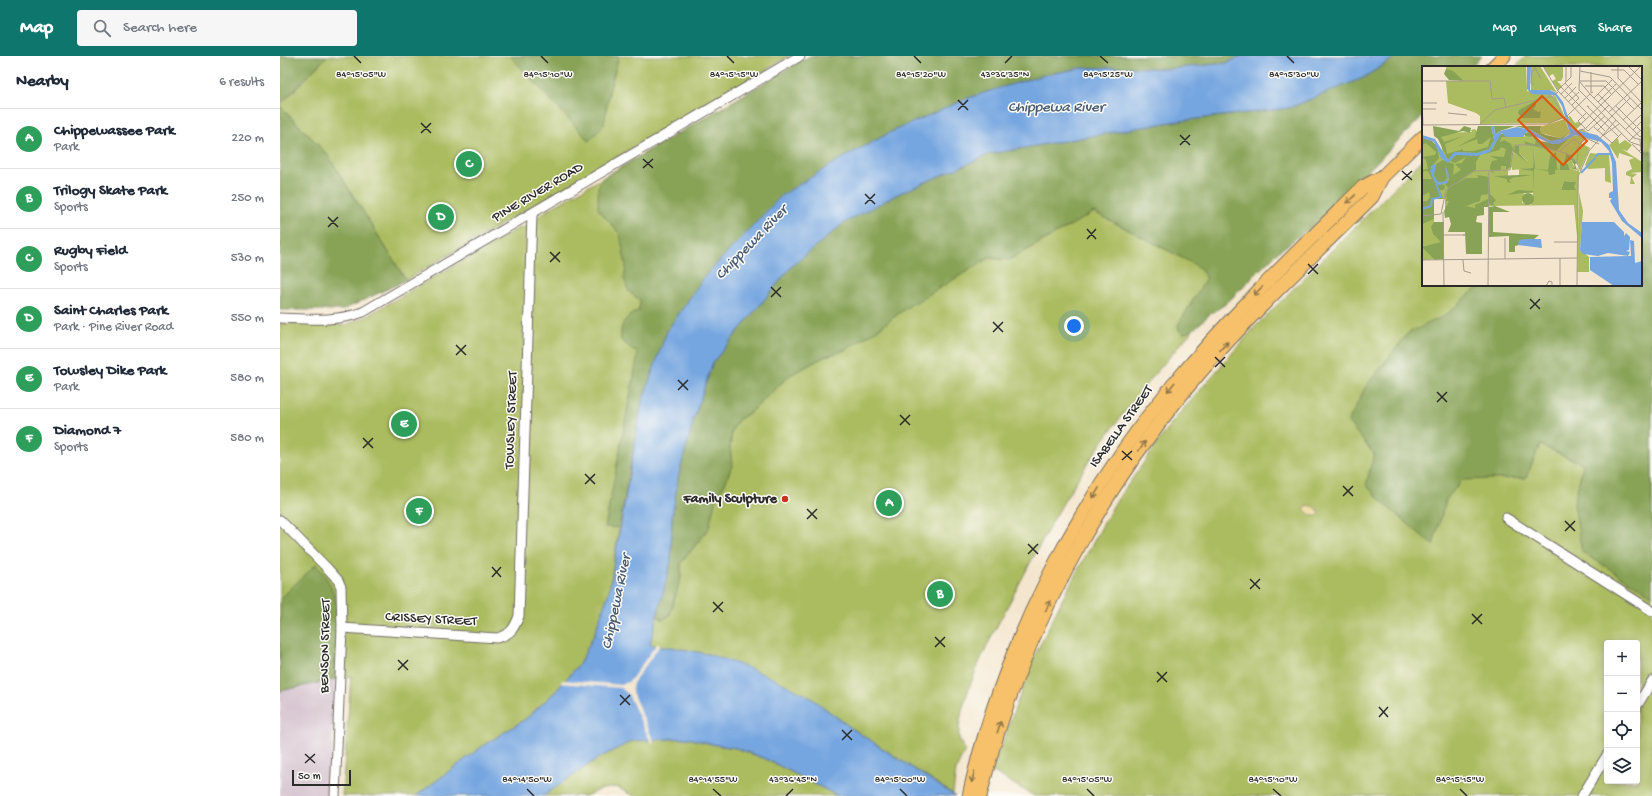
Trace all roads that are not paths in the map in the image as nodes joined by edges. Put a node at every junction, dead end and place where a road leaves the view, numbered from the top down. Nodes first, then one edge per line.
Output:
1 (800, 56) edge
2 (1504, 56) edge
3 (1494, 66) edge
4 (1422, 138) edge
5 (532, 214) junction
6 (280, 318) edge
7 (1506, 518) dead end
8 (280, 520) edge
9 (1652, 611) edge
10 (515, 627) joint
11 (342, 628) junction
12 (1652, 681) edge
13 (1640, 701) edge
14 (1604, 760) edge
15 (983, 761) junction
16 (334, 796) edge
17 (968, 796) edge
18 (980, 796) edge
19 (1582, 796) edge

1 - 5 street, PINE RIVER ROAD
2 - 3 highway
4 - 15 highway, ISABELLA STREET
5 - 6 street, PINE RIVER ROAD
5 - 10 street, TOWSLEY STREET
7 - 9 street
8 - 11 street, BENSON STREET
10 - 11 street, CRISSEY STREET
11 - 16 street, BENSON STREET
12 - 13 street
14 - 19 street
15 -> 17 highway
15 - 18 highway

